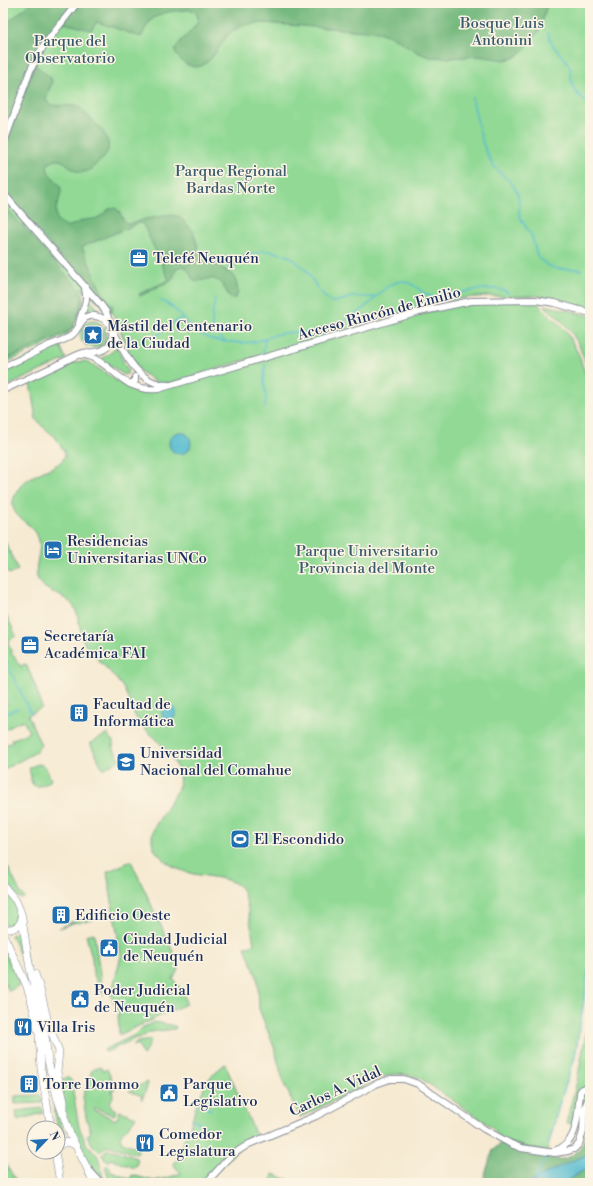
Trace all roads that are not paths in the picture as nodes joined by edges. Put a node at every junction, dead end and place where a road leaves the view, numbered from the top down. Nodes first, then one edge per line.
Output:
1 (77, 3) edge
2 (3, 145) edge
3 (3, 193) edge
4 (83, 285) junction
5 (590, 313) edge
6 (78, 325) junction
7 (111, 327) junction
8 (86, 352) junction
9 (78, 355) junction
10 (93, 358) junction
11 (3, 367) edge
12 (135, 377) dead end
13 (130, 384) junction
14 (178, 384) junction
15 (3, 390) edge
16 (3, 885) edge
17 (3, 892) edge
18 (11, 895) junction
19 (22, 916) junction
20 (3, 928) edge
21 (3, 934) edge
22 (27, 953) junction
23 (590, 1089) edge
24 (580, 1094) junction
25 (589, 1099) edge
26 (63, 1116) junction
27 (50, 1120) edge
28 (66, 1142) edge
29 (76, 1146) junction
30 (547, 1152) junction
31 (56, 1160) edge
32 (87, 1168) junction
33 (60, 1183) edge
34 (93, 1183) edge
35 (102, 1183) edge
36 (109, 1183) edge
37 (120, 1183) edge
38 (206, 1183) edge

1 - 2 main road
3 - 4 main road, Acceso Rincón de Emilio
4 - 6 main road
4 - 7 main road, Acceso Rincón de Emilio
5 - 14 main road, Acceso Rincón de Emilio
6 - 7 main road
6 - 11 main road
7 - 8 main road
7 - 14 main road, Acceso Rincón de Emilio
8 - 9 main road
8 - 10 main road
9 - 10 main road
9 - 15 main road
10 - 13 main road
12 - 13 main road
13 - 14 main road, Acceso Rincón de Emilio
16 - 18 main road
17 - 18 main road
18 - 19 main road
19 - 20 main road
19 - 22 main road
21 - 27 main road
22 - 26 main road
22 - 26 main road
23 - 24 main road
24 - 25 main road
24 - 30 main road
25 - 30 main road, Carlos A. Vidal
26 - 29 main road
28 - 29 main road
29 - 32 main road
30 - 38 main road, Carlos A. Vidal
31 - 33 main road
32 - 34 main road
32 - 35 main road
36 - 37 main road

